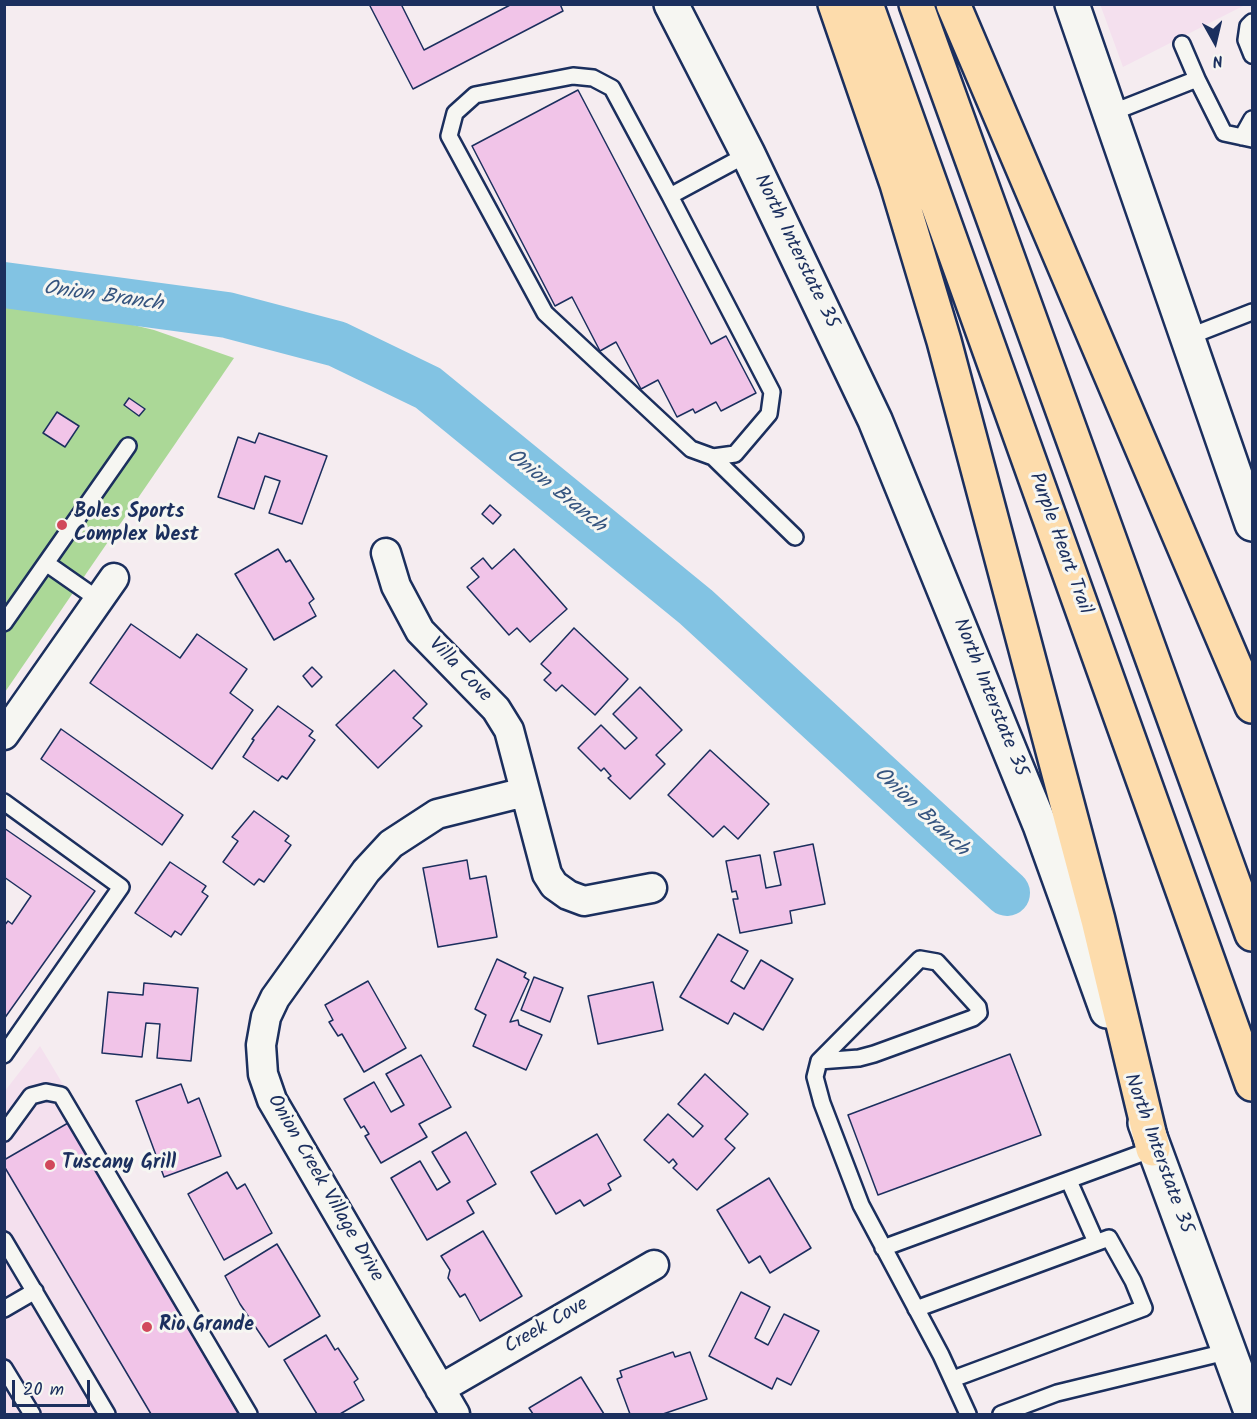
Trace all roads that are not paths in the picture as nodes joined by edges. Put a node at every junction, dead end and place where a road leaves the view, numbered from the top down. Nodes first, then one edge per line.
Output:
1 (671, 4) edge
2 (835, 4) edge
3 (866, 4) edge
4 (916, 4) edge
5 (953, 4) edge
6 (1072, 4) edge
7 (1252, 22) edge
8 (1182, 44) dead end
9 (1252, 55) edge
10 (1197, 79) junction
11 (1111, 113) junction
12 (1252, 119) edge
13 (1247, 138) edge
14 (748, 154) junction
15 (670, 196) junction
16 (1252, 312) edge
17 (1188, 337) junction
18 (128, 446) dead end
19 (713, 457) junction
20 (1252, 524) edge
21 (795, 537) dead end
22 (386, 553) dead end
23 (46, 563) junction
24 (106, 589) joint
25 (4, 623) edge
26 (1252, 706) edge
27 (4, 735) edge
28 (525, 792) junction
29 (4, 802) edge
30 (652, 888) dead end
31 (1252, 934) edge
32 (4, 1055) edge
33 (819, 1061) junction
34 (1252, 1084) edge
35 (4, 1133) edge
36 (1154, 1149) junction
37 (1069, 1181) junction
38 (4, 1240) edge
39 (1096, 1242) junction
40 (883, 1248) junction
41 (654, 1265) dead end
42 (35, 1291) junction
43 (4, 1309) edge
44 (916, 1309) junction
45 (1230, 1351) junction
46 (4, 1368) edge
47 (953, 1379) junction
48 (440, 1389) junction
49 (32, 1414) edge
50 (107, 1414) edge
51 (249, 1414) edge
52 (455, 1414) edge
53 (968, 1414) edge
54 (1000, 1414) edge
55 (1252, 1414) edge

1 - 14 main road, North Interstate 35
2 - 36 highway
3 - 34 highway, Purple Heart Trail
4 - 31 highway
5 - 26 highway
6 - 11 main road
7 - 9 lane
8 - 10 lane
10 - 11 lane
10 - 13 lane
11 - 17 main road
12 - 13 lane
14 - 15 lane
14 - 36 main road, North Interstate 35
15 - 19 lane
15 - 19 lane
16 - 17 lane
17 - 20 main road
18 - 23 lane
19 - 21 lane
22 - 28 street, Villa Cove
23 - 24 lane
23 - 25 lane
24 - 27 street
28 - 30 street, Villa Cove
28 - 48 street, Onion Creek Village Drive
29 - 32 lane
33 - 33 lane
33 - 40 lane
35 - 51 lane
36 - 37 lane
36 - 45 main road, North Interstate 35
37 - 39 lane
37 - 40 lane
38 - 42 lane
39 - 44 lane
39 - 47 lane
40 - 44 lane
41 - 48 street, Creek Cove
42 - 43 lane
42 - 50 lane
44 - 47 lane
45 - 54 lane
45 - 55 main road, North Interstate 35
46 - 49 lane
47 - 53 lane
48 - 52 street, Onion Creek Village Drive

